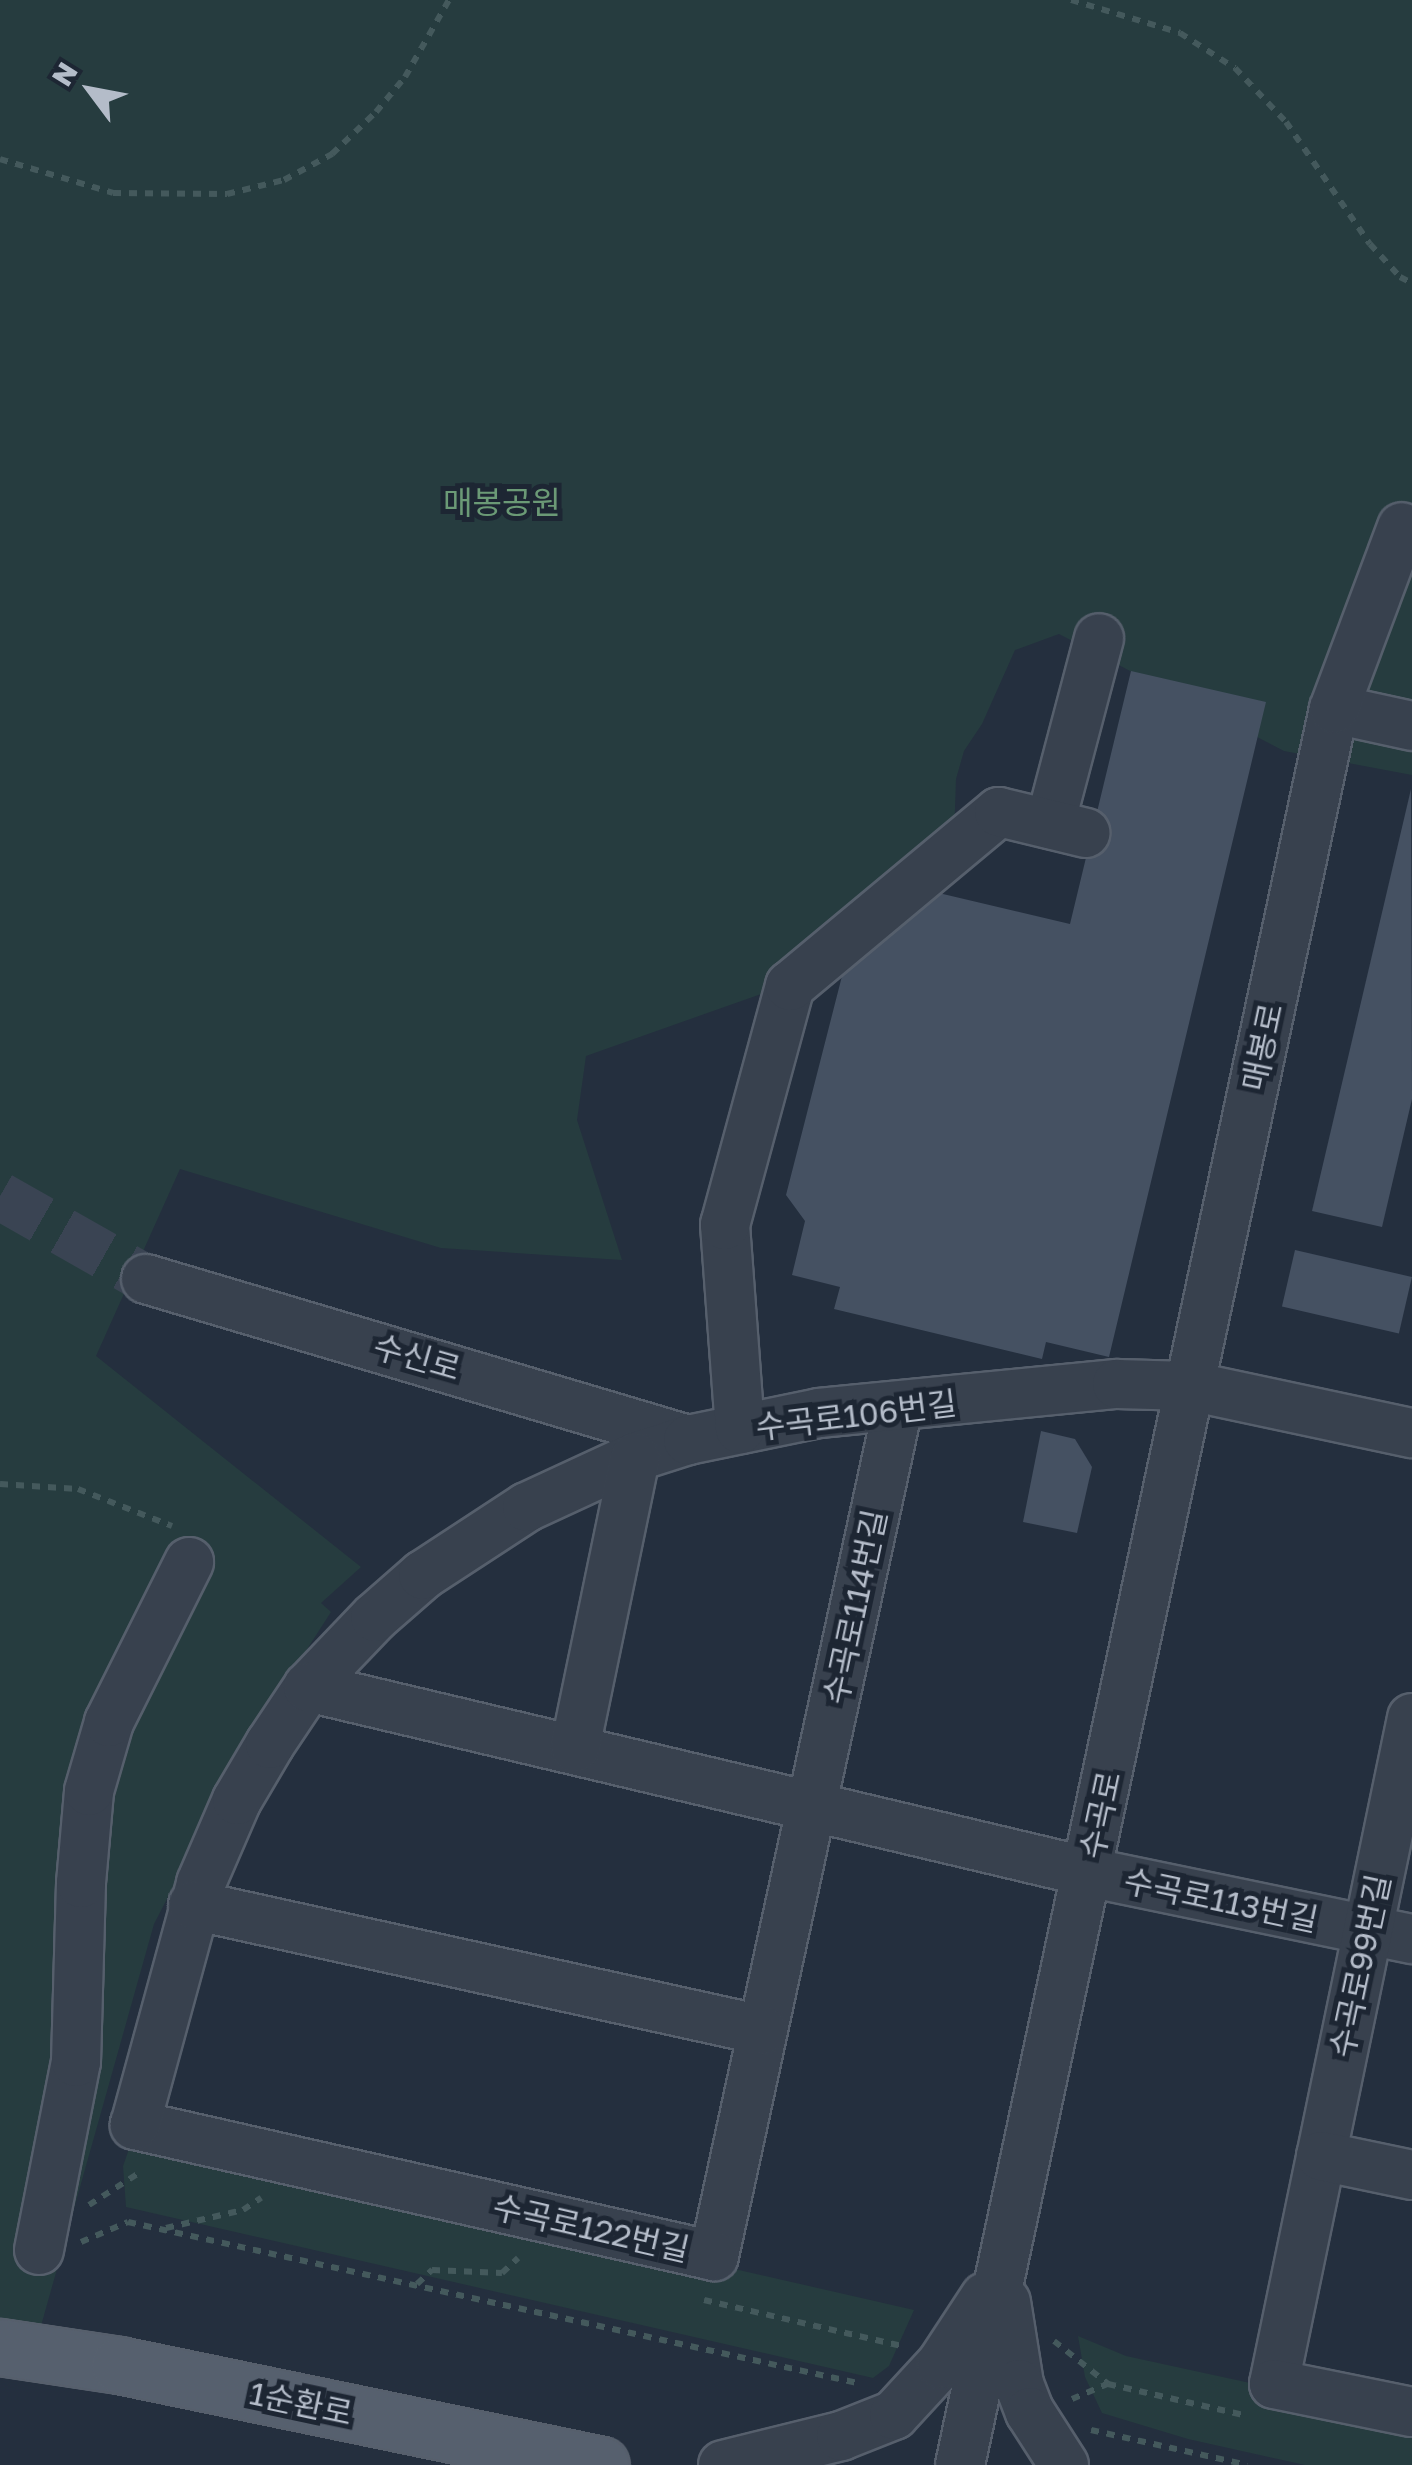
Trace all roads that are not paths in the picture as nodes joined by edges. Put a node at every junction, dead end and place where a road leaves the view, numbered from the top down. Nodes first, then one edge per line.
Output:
1 (1402, 527) dead end
2 (1099, 638) dead end
3 (1334, 708) junction
4 (1412, 726) edge
5 (146, 1279) tunnel mouth
6 (1190, 1386) junction
7 (898, 1408) junction
8 (740, 1429) junction
9 (1412, 1433) edge
10 (688, 1440) junction
11 (636, 1457) junction
12 (189, 1562) road end
13 (308, 1687) junction
14 (1412, 1718) edge
15 (575, 1748) junction
16 (810, 1806) junction
17 (1088, 1872) junction
18 (193, 1905) junction
19 (1390, 1934) edge
20 (762, 2030) junction
21 (139, 2148) joint
22 (1321, 2156) junction
23 (1412, 2175) edge
24 (57, 2248) road end
25 (1001, 2274) junction
26 (0, 2347) edge
27 (1412, 2412) edge
28 (1072, 2446) edge
29 (601, 2465) edge
30 (723, 2465) edge
31 (960, 2465) edge

1 - 3 street, 매봉로
2 - 8 street
3 - 4 street
3 - 6 street, 매봉로
5 - 10 street, 수신로
6 - 7 street, 수곡로106번길
6 - 9 street
6 - 17 street, 수곡로
7 - 8 street, 수곡로106번길
7 - 16 street, 수곡로114번길
8 - 10 street, 수곡로106번길
10 - 11 street, 수곡로106번길
11 - 13 street, 수곡로106번길
11 - 15 street
12 - 24 street
13 - 15 street
13 - 18 street, 수곡로106번길
14 - 19 street, 수곡로99번길
15 - 16 street
16 - 17 street
16 - 20 street, 수곡로122번길
17 - 19 street, 수곡로113번길
17 - 25 street, 수곡로
18 - 20 street
18 - 21 street, 수곡로106번길
19 - 22 street, 수곡로99번길
20 - 21 street, 수곡로122번길
22 - 23 street
22 - 27 street, 수곡로99번길
25 - 28 street
25 - 30 street
25 - 31 street, 수곡로
26 - 29 main road, 1순환로

